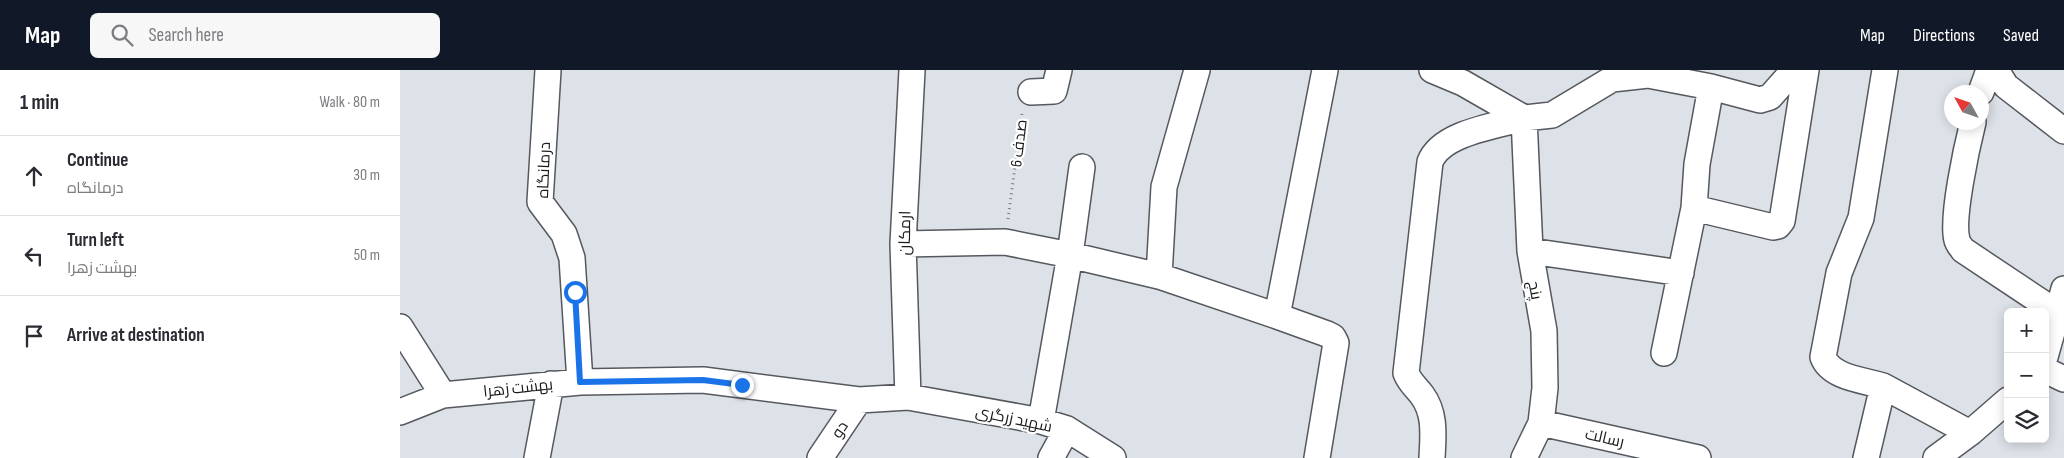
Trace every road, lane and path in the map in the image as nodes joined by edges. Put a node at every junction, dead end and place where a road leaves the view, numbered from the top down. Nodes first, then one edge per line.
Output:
1 (548, 70) edge
2 (912, 70) edge
3 (1059, 70) edge
4 (1197, 70) edge
5 (1324, 70) edge
6 (1432, 70) edge
7 (1794, 70) edge
8 (1806, 70) edge
9 (1885, 70) edge
10 (1988, 70) edge
11 (1996, 70) edge
12 (1983, 85) edge
13 (1711, 87) junction
14 (1031, 92) joint
15 (1524, 118) junction
16 (1971, 130) edge
17 (2064, 131) edge
18 (1082, 167) dead end
19 (1694, 208) junction
20 (1005, 242) junction
21 (903, 244) junction
22 (1530, 251) junction
23 (1070, 255) junction
24 (1681, 273) junction
25 (1158, 276) junction
26 (2064, 289) edge
27 (2056, 312) junction
28 (1277, 316) junction
29 (400, 327) edge
30 (1664, 353) dead end
31 (2046, 353) edge
32 (2049, 372) edge
33 (2064, 379) edge
34 (580, 382) junction
35 (551, 384) junction
36 (1883, 386) junction
37 (443, 395) junction
38 (908, 397) junction
39 (859, 400) junction
40 (2004, 403) edge
41 (400, 412) edge
42 (1041, 421) junction
43 (1541, 423) junction
44 (1067, 429) junction
45 (1970, 433) junction
46 (1667, 455) edge
47 (537, 458) edge
48 (820, 458) edge
49 (1051, 458) edge
50 (1113, 458) edge
51 (1317, 458) edge
52 (1432, 458) edge
53 (1524, 458) edge
54 (1698, 458) edge
55 (1866, 458) edge
56 (1936, 458) edge

1 - 34 street, درمانگاه
2 - 21 street, ارمکان
3 - 14 street
4 - 25 street
5 - 28 street
6 - 15 street
7 - 13 street
8 - 19 street
9 - 36 street
10 - 12 street
11 - 17 street
13 - 15 street
13 - 19 street
14 - 20 path, صدف 6
15 - 22 street, پنج
15 - 52 street
16 - 27 street
18 - 23 street
19 - 24 street
20 - 21 street
20 - 23 street
21 - 38 street, ارمکان
22 - 24 street
22 - 43 street, پنج
23 - 25 street
23 - 42 street
24 - 30 street
25 - 28 street
26 - 27 street
27 - 31 street
28 - 51 street
29 - 37 street
32 - 33 street
34 - 35 street, بهشت زهرا
34 - 39 street, بهشت زهرا
35 - 37 street, بهشت زهرا
35 - 47 street
36 - 45 street
36 - 55 street
37 - 41 street, بهشت زهرا
38 - 39 street, بهشت زهرا
38 - 42 street, شهید زرگری
39 - 48 street, دو
40 - 45 street
42 - 44 street, شهید زرگری
43 - 46 street, رسالت
43 - 53 street, پنج
44 - 49 street
44 - 50 street, شهید زرگری
45 - 56 street
46 - 54 street, رسالت

